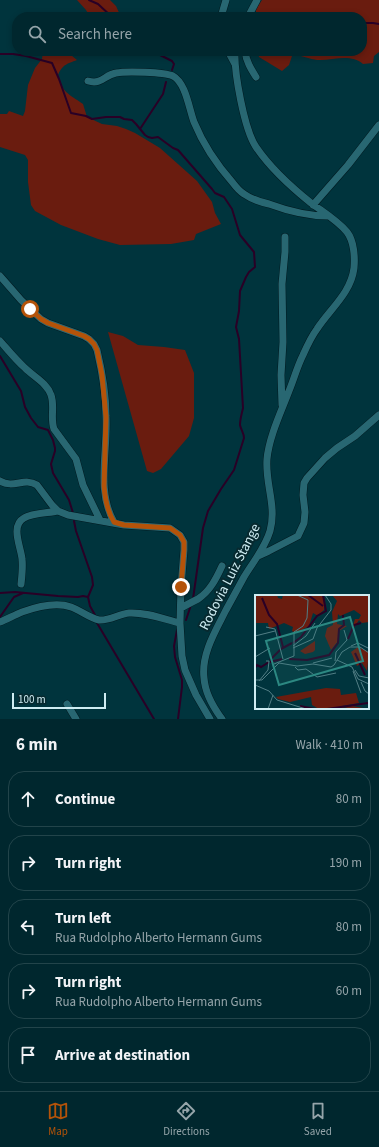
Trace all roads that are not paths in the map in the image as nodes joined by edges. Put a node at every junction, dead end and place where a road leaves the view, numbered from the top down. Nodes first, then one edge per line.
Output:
1 (258, 0) edge
2 (224, 2) edge
3 (222, 12) edge
4 (251, 12) edge
5 (231, 56) edge
6 (236, 56) edge
7 (246, 56) edge
8 (236, 66) junction
9 (256, 78) dead end
10 (88, 81) dead end
11 (379, 125) edge
12 (313, 205) junction
13 (328, 216) junction
14 (285, 237) dead end
15 (0, 276) edge
16 (0, 340) edge
17 (282, 409) junction
18 (379, 415) edge
19 (0, 481) edge
20 (58, 511) junction
21 (100, 520) junction
22 (114, 522) junction
23 (258, 556) junction
24 (222, 566) dead end
25 (21, 584) dead end
26 (181, 608) junction
27 (0, 623) edge
28 (180, 623) junction
29 (68, 704) dead end
30 (76, 719) edge
31 (210, 719) edge
32 (222, 719) edge

1 - 4 street
2 - 3 street
5 - 8 street
6 - 8 street, Rodovia Luiz Stange
7 - 9 street
8 - 12 street, Rodovia Luiz Stange
10 - 13 street
11 - 12 street
12 - 13 street, Rodovia Luiz Stange
13 - 17 street, Rodovia Luiz Stange
14 - 17 street
15 - 22 street
16 - 21 street
17 - 23 street, Rodovia Luiz Stange
18 - 23 street
19 - 20 street
20 - 21 street
20 - 25 street
21 - 22 street
22 - 26 street
23 - 32 street, Rodovia Luiz Stange
24 - 26 street
26 - 28 street
27 - 28 street
28 - 31 street
29 - 30 street

